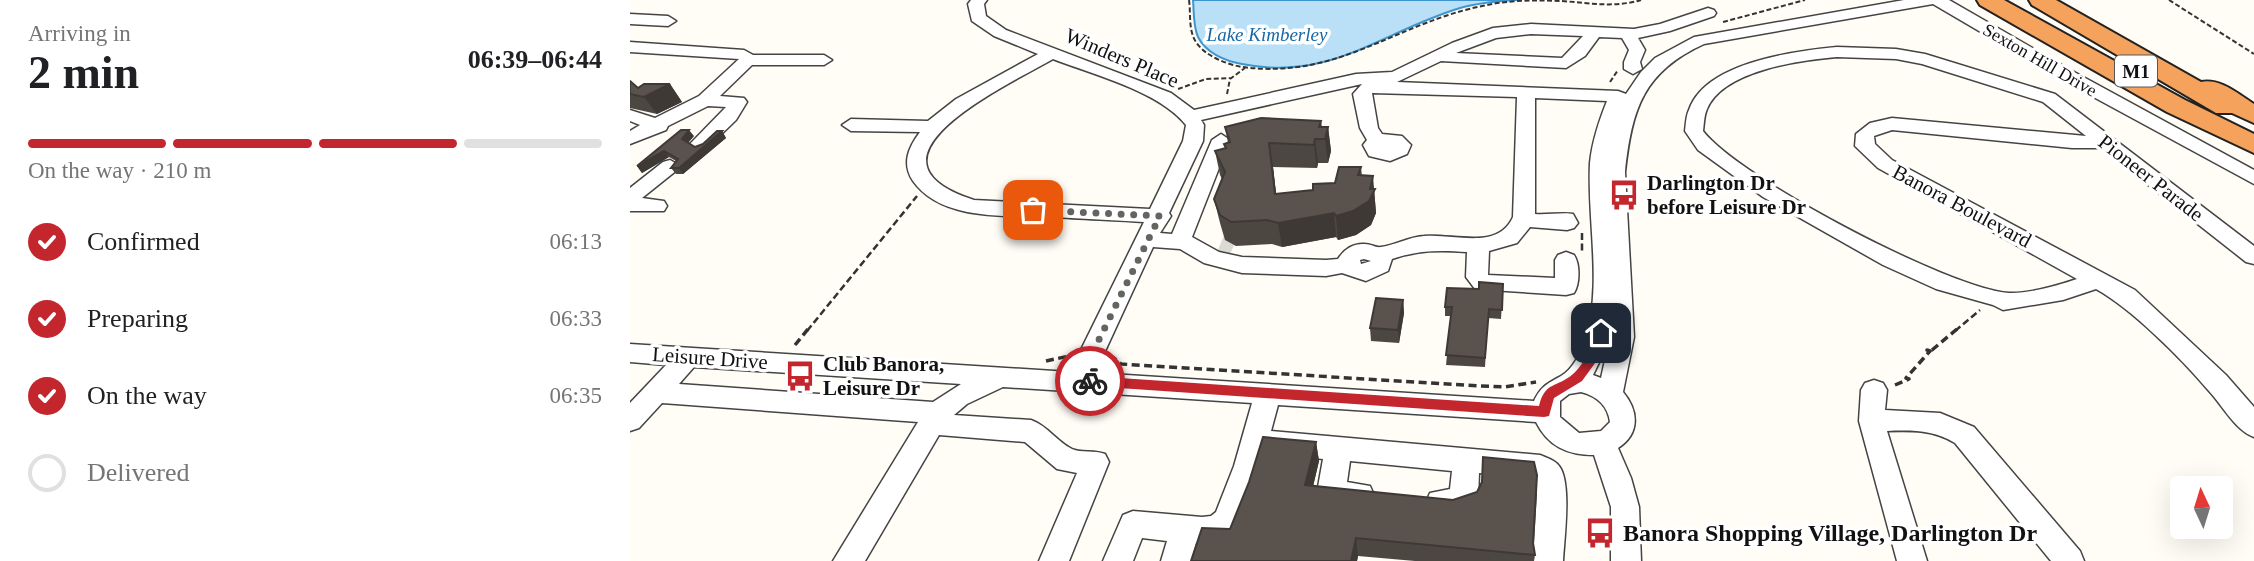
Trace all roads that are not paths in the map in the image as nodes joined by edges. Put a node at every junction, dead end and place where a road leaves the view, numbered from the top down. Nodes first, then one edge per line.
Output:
1 (979, 0) edge
2 (1841, 0) edge
3 (1874, 0) edge
4 (1930, 0) edge
5 (1938, 0) edge
6 (1954, 0) edge
7 (1989, 0) edge
8 (2017, 0) edge
9 (2039, 0) edge
10 (2060, 0) edge
11 (1817, 10) junction
12 (1708, 13) dead end
13 (667, 14) dead end
14 (638, 19) edge
15 (1594, 33) junction
16 (1635, 33) junction
17 (1690, 34) junction
18 (630, 47) edge
19 (1052, 53) junction
20 (1441, 56) junction
21 (748, 60) junction
22 (824, 61) dead end
23 (1633, 69) junction
24 (1526, 92) junction
25 (1618, 96) junction
26 (705, 100) junction
27 (2254, 114) edge
28 (630, 115) edge
29 (1189, 117) junction
30 (2254, 124) edge
31 (659, 125) junction
32 (850, 125) dead end
33 (932, 127) junction
34 (630, 138) edge
35 (1243, 138) edge
36 (1221, 140) junction
37 (1193, 141) junction
38 (1377, 141) dead end
39 (2106, 142) junction
40 (2254, 144) edge
41 (699, 145) edge
42 (670, 166) edge
43 (2254, 168) edge
44 (2254, 178) edge
45 (630, 198) edge
46 (630, 204) edge
47 (657, 206) dead end
48 (1160, 216) junction
49 (1566, 219) dead end
50 (1524, 220) junction
51 (1148, 240) junction
52 (1182, 242) junction
53 (1478, 245) junction
54 (2254, 257) edge
55 (1566, 260) dead end
56 (2099, 279) junction
57 (630, 353) edge
58 (689, 356) junction
59 (928, 371) junction
60 (1004, 376) junction
61 (1079, 380) junction
62 (1571, 383) junction
63 (1874, 390) dead end
64 (656, 392) junction
65 (1268, 393) junction
66 (1610, 393) junction
67 (1544, 412) junction
68 (935, 419) junction
69 (630, 420) edge
70 (1872, 421) junction
71 (2254, 426) edge
72 (1255, 441) junction
73 (1602, 443) junction
74 (1339, 447) junction
75 (1466, 458) junction
76 (1185, 528) junction
77 (848, 561) edge
78 (1054, 561) edge
79 (1118, 561) edge
80 (1176, 561) edge
81 (1548, 561) edge
82 (1626, 561) edge
83 (1912, 561) edge
84 (2069, 561) edge

1 - 19 street, Winders Place
2 - 11 street
3 - 11 street
4 - 66 street
5 - 44 street, Sexton Hill Drive
6 - 43 street, Sexton Hill Drive
7 - 40 highway
8 - 40 highway, M1
9 - 30 highway, M1
10 - 27 highway
11 - 17 street
12 - 16 street
13 - 14 street
15 - 16 street
15 - 20 street
15 - 20 street
16 - 17 street
16 - 23 street
17 - 23 street
18 - 21 street
19 - 29 street, Winders Place
19 - 33 street
20 - 29 street
21 - 22 street
21 - 26 street
23 - 25 street
24 - 25 street
24 - 38 street
24 - 50 street
25 - 62 street
26 - 31 street
26 - 41 street
28 - 31 street
29 - 37 street, Winders Place
31 - 34 street
32 - 33 street
33 - 48 street
35 - 36 street
36 - 37 street
36 - 52 street
37 - 48 street
39 - 54 street, Pioneer Parade
39 - 56 street, Banora Boulevard
39 - 56 street, Pioneer Parade
42 - 45 street
46 - 47 street
48 - 51 street
49 - 50 street
50 - 53 street
51 - 52 street
51 - 61 street
52 - 53 street
53 - 55 street
56 - 71 street, Banora Boulevard
57 - 58 street, Leisure Drive
58 - 59 street, Leisure Drive
58 - 64 street
59 - 60 street, Leisure Drive
59 - 68 street
60 - 61 street, Leisure Drive
60 - 68 street
61 - 65 street, Leisure Drive
62 - 66 street
62 - 67 street
63 - 70 street
64 - 68 street
64 - 69 street
65 - 67 street, Leisure Drive
65 - 72 street
66 - 73 street
67 - 73 street
68 - 77 street
68 - 78 street
70 - 83 street
70 - 84 street
72 - 74 street
72 - 76 street
73 - 82 street
74 - 75 street
74 - 75 street
75 - 81 street
76 - 79 street
76 - 80 street

